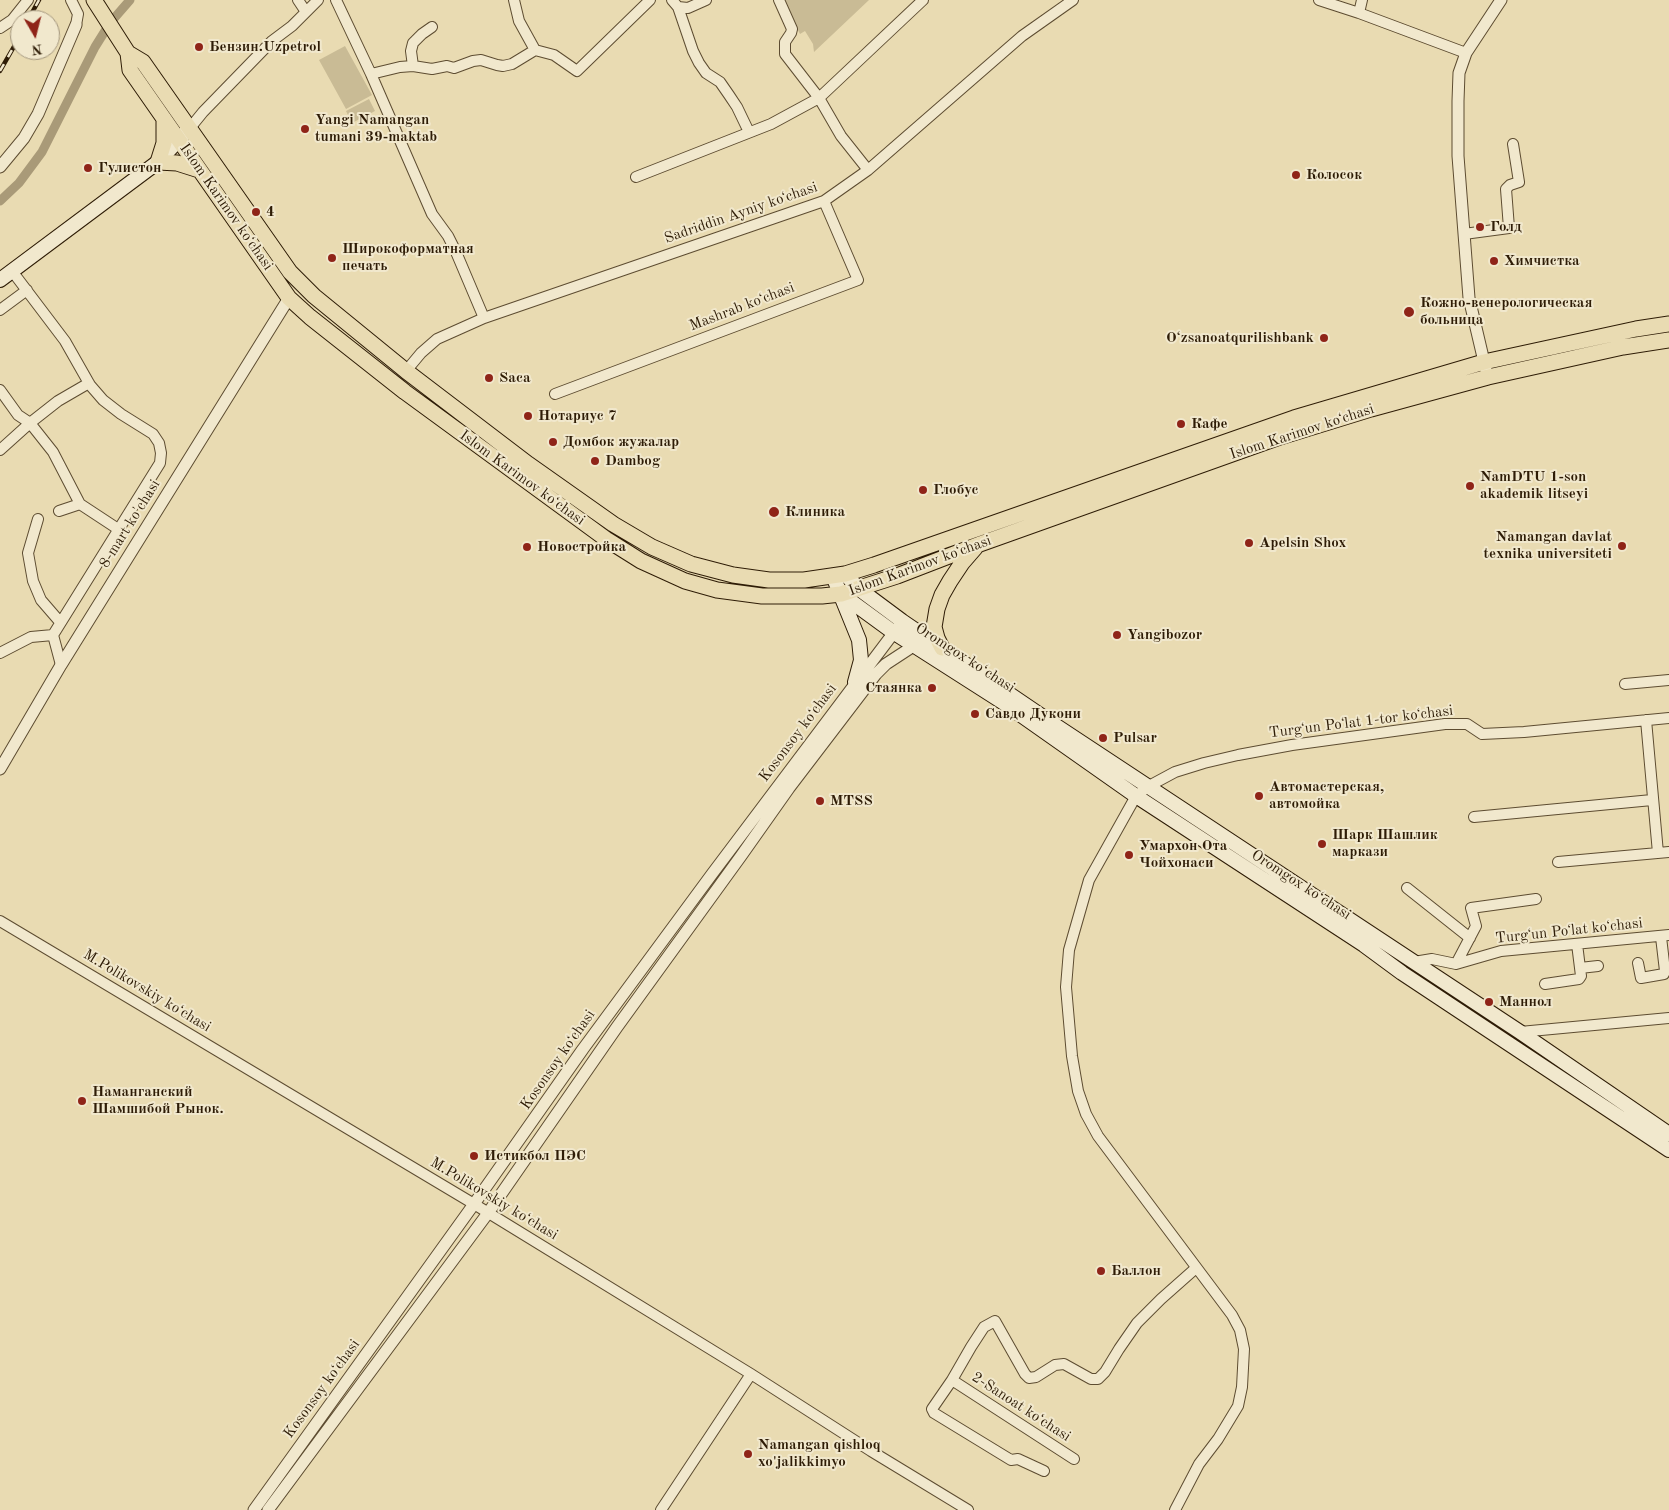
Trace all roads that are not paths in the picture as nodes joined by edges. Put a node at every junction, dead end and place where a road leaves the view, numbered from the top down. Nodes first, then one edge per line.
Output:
1 (28, 0) edge
2 (71, 0) edge
3 (94, 0) edge
4 (298, 0) edge
5 (318, 0) edge
6 (336, 0) edge
7 (514, 0) edge
8 (650, 0) edge
9 (706, 0) edge
10 (779, 0) edge
11 (923, 0) edge
12 (1071, 0) edge
13 (1319, 0) edge
14 (1362, 0) edge
15 (1500, 0) edge
16 (675, 3) edge
17 (306, 12) junction
18 (1359, 13) junction
19 (76, 25) joint
20 (432, 27) dead end
21 (0, 28) edge
22 (535, 50) junction
23 (128, 53) junction
24 (1466, 54) junction
25 (413, 66) junction
26 (371, 74) junction
27 (819, 98) junction
28 (164, 120) junction
29 (190, 128) junction
30 (749, 132) junction
31 (178, 140) junction
32 (1513, 144) dead end
33 (158, 162) junction
34 (0, 166) edge
35 (199, 170) junction
36 (868, 170) junction
37 (636, 176) dead end
38 (824, 201) junction
39 (1464, 234) junction
40 (12, 271) junction
41 (0, 280) edge
42 (27, 290) junction
43 (289, 298) junction
44 (0, 310) edge
45 (484, 318) junction
46 (1669, 324) edge
47 (1669, 340) edge
48 (1484, 362) junction
49 (406, 371) junction
50 (1488, 378) junction
51 (89, 382) junction
52 (0, 390) edge
53 (555, 394) dead end
54 (30, 423) junction
55 (0, 450) edge
56 (80, 504) junction
57 (59, 511) dead end
58 (38, 519) dead end
59 (118, 529) junction
60 (980, 544) junction
61 (839, 575) junction
62 (859, 589) junction
63 (842, 594) junction
64 (60, 622) junction
65 (898, 627) junction
66 (53, 635) junction
67 (915, 645) junction
68 (942, 648) junction
69 (0, 653) edge
70 (61, 665) junction
71 (1669, 680) edge
72 (855, 682) junction
73 (1626, 684) dead end
74 (1669, 718) edge
75 (1646, 720) junction
76 (0, 769) edge
77 (1149, 786) junction
78 (1136, 796) junction
79 (1652, 800) junction
80 (1474, 817) dead end
81 (1658, 852) junction
82 (1669, 852) edge
83 (1558, 862) dead end
84 (1407, 888) dead end
85 (1536, 899) dead end
86 (0, 921) edge
87 (1665, 936) edge
88 (1470, 938) junction
89 (1577, 944) junction
90 (1414, 962) junction
91 (1638, 963) dead end
92 (1456, 964) junction
93 (1598, 966) dead end
94 (1580, 968) junction
95 (1545, 984) dead end
96 (1497, 1018) junction
97 (1669, 1018) edge
98 (1489, 1030) junction
99 (1520, 1032) junction
100 (1669, 1134) edge
101 (1669, 1150) edge
102 (474, 1204) junction
103 (488, 1213) junction
104 (1196, 1268) junction
105 (751, 1374) junction
106 (952, 1380) junction
107 (1074, 1459) dead end
108 (1044, 1471) dead end
109 (254, 1510) edge
110 (268, 1510) edge
111 (661, 1510) edge
112 (968, 1510) edge
113 (1175, 1510) edge

1 - 21 street
2 - 19 street
3 - 23 main road, Islom Karimov koʻchasi
4 - 17 street
5 - 17 street
6 - 26 street
7 - 22 street
8 - 22 street
9 - 16 street
10 - 27 street
11 - 27 street
12 - 36 street, Sadriddin Ayniy koʻchasi
13 - 18 street
14 - 18 street
15 - 24 street
16 - 30 street
17 - 29 street
18 - 24 street
19 - 34 street
20 - 25 street
22 - 25 street
23 - 28 main road, Islom Karimov koʻchasi
23 - 29 main road, Islom Karimov koʻchasi
24 - 39 street
25 - 26 street
26 - 45 street
27 - 30 street
27 - 36 street
28 - 31 main road, Islom Karimov koʻchasi
28 - 33 main road
29 - 31 main road
29 - 49 main road, Islom Karimov koʻchasi
30 - 37 street
31 - 33 main road
31 - 35 main road, Islom Karimov koʻchasi
32 - 39 street
33 - 35 main road
33 - 40 main road
35 - 43 main road, Islom Karimov koʻchasi
36 - 38 street, Sadriddin Ayniy koʻchasi
38 - 45 street, Sadriddin Ayniy koʻchasi
38 - 53 street, Mashrab koʻchasi
39 - 48 street
40 - 41 main road
40 - 42 street
42 - 44 street
42 - 51 street
43 - 63 main road, Islom Karimov koʻchasi
43 - 70 street, 8-mart ko'chasi
45 - 49 street, Sadriddin Ayniy koʻchasi
46 - 48 main road, Islom Karimov koʻchasi
47 - 50 main road, Islom Karimov koʻchasi
48 - 50 street
48 - 61 main road, Islom Karimov koʻchasi
49 - 61 main road, Islom Karimov koʻchasi
50 - 60 main road, Islom Karimov koʻchasi
51 - 54 street
51 - 59 street
52 - 54 street
54 - 55 street
54 - 56 street
56 - 57 street
56 - 59 street
58 - 64 street
59 - 64 street
60 - 62 main road, Islom Karimov koʻchasi
60 - 68 main road
61 - 62 main road, Oromgox ko‘chasi
61 - 63 main road
62 - 63 main road, Islom Karimov koʻchasi
62 - 65 main road, Oromgox ko‘chasi
63 - 65 main road, Oromgox ko‘chasi
63 - 72 main road
64 - 66 street
65 - 67 main road, Oromgox ko‘chasi
65 - 68 main road, Oromgox ko‘chasi
65 - 72 street, Kosonsoy koʻchasi
66 - 69 street
66 - 70 street
67 - 78 main road, Oromgox ko‘chasi
67 - 103 street, Kosonsoy koʻchasi
68 - 77 main road, Oromgox ko‘chasi
70 - 76 street, 8-mart ko'chasi
71 - 73 street
72 - 102 street, Kosonsoy koʻchasi
74 - 75 street, Turgʻun Poʻlat 1-tor koʻchasi
75 - 77 street, Turgʻun Poʻlat 1-tor koʻchasi
75 - 79 street
77 - 78 street, Turgʻun Poʻlat 1-tor koʻchasi
77 - 90 main road, Oromgox ko‘chasi
78 - 98 main road, Oromgox ko‘chasi
78 - 104 street
79 - 80 street
79 - 81 street
81 - 82 street
81 - 83 street
84 - 88 street
85 - 88 street
86 - 102 street, M.Polikovskiy koʻchasi
87 - 89 street, Turgʻun Poʻlat koʻchasi
87 - 91 street
88 - 92 street
89 - 92 street, Turgʻun Poʻlat koʻchasi
89 - 94 street
90 - 92 street, Turgʻun Poʻlat koʻchasi
90 - 96 main road, Oromgox ko‘chasi
93 - 94 street
94 - 95 street
96 - 98 street
96 - 99 main road, Oromgox ko‘chasi
97 - 99 street
98 - 101 main road, Oromgox ko‘chasi
99 - 100 main road, Oromgox ko‘chasi
102 - 103 street, M.Polikovskiy koʻchasi
102 - 109 street, Kosonsoy koʻchasi
103 - 105 street, M.Polikovskiy koʻchasi
103 - 110 street, Kosonsoy koʻchasi
104 - 106 street, 2-Sanoat koʻchasi
104 - 113 street
105 - 111 street
105 - 112 street, M.Polikovskiy koʻchasi
106 - 107 street, 2-Sanoat koʻchasi
106 - 108 street, 2-Sanoat koʻchasi

